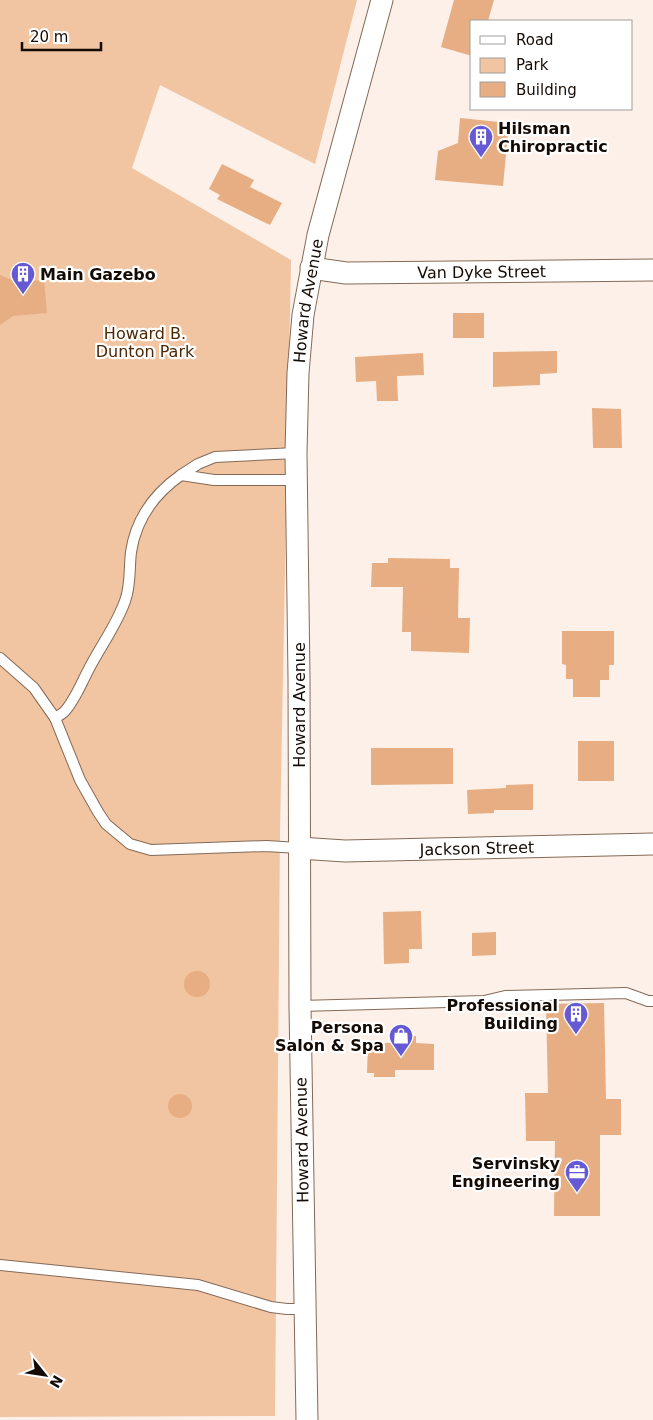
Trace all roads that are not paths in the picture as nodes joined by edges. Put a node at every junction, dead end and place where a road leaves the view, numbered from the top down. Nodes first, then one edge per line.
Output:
1 (382, 0) edge
2 (311, 268) junction
3 (653, 270) edge
4 (296, 453) junction
5 (181, 475) junction
6 (297, 480) junction
7 (0, 658) edge
8 (55, 718) junction
9 (653, 844) edge
10 (299, 848) junction
11 (653, 1001) edge
12 (300, 1006) junction
13 (0, 1265) edge
14 (305, 1309) junction
15 (307, 1420) edge

1 - 2 street, Howard Avenue
2 - 3 street, Van Dyke Street
2 - 4 street, Howard Avenue
4 - 5 lane
4 - 6 street, Howard Avenue
5 - 6 lane
5 - 8 lane
6 - 10 street, Howard Avenue
7 - 8 lane
8 - 10 lane
9 - 10 street, Jackson Street
10 - 12 street, Howard Avenue
11 - 12 lane
12 - 14 street, Howard Avenue
13 - 14 lane
14 - 15 street, Howard Avenue

